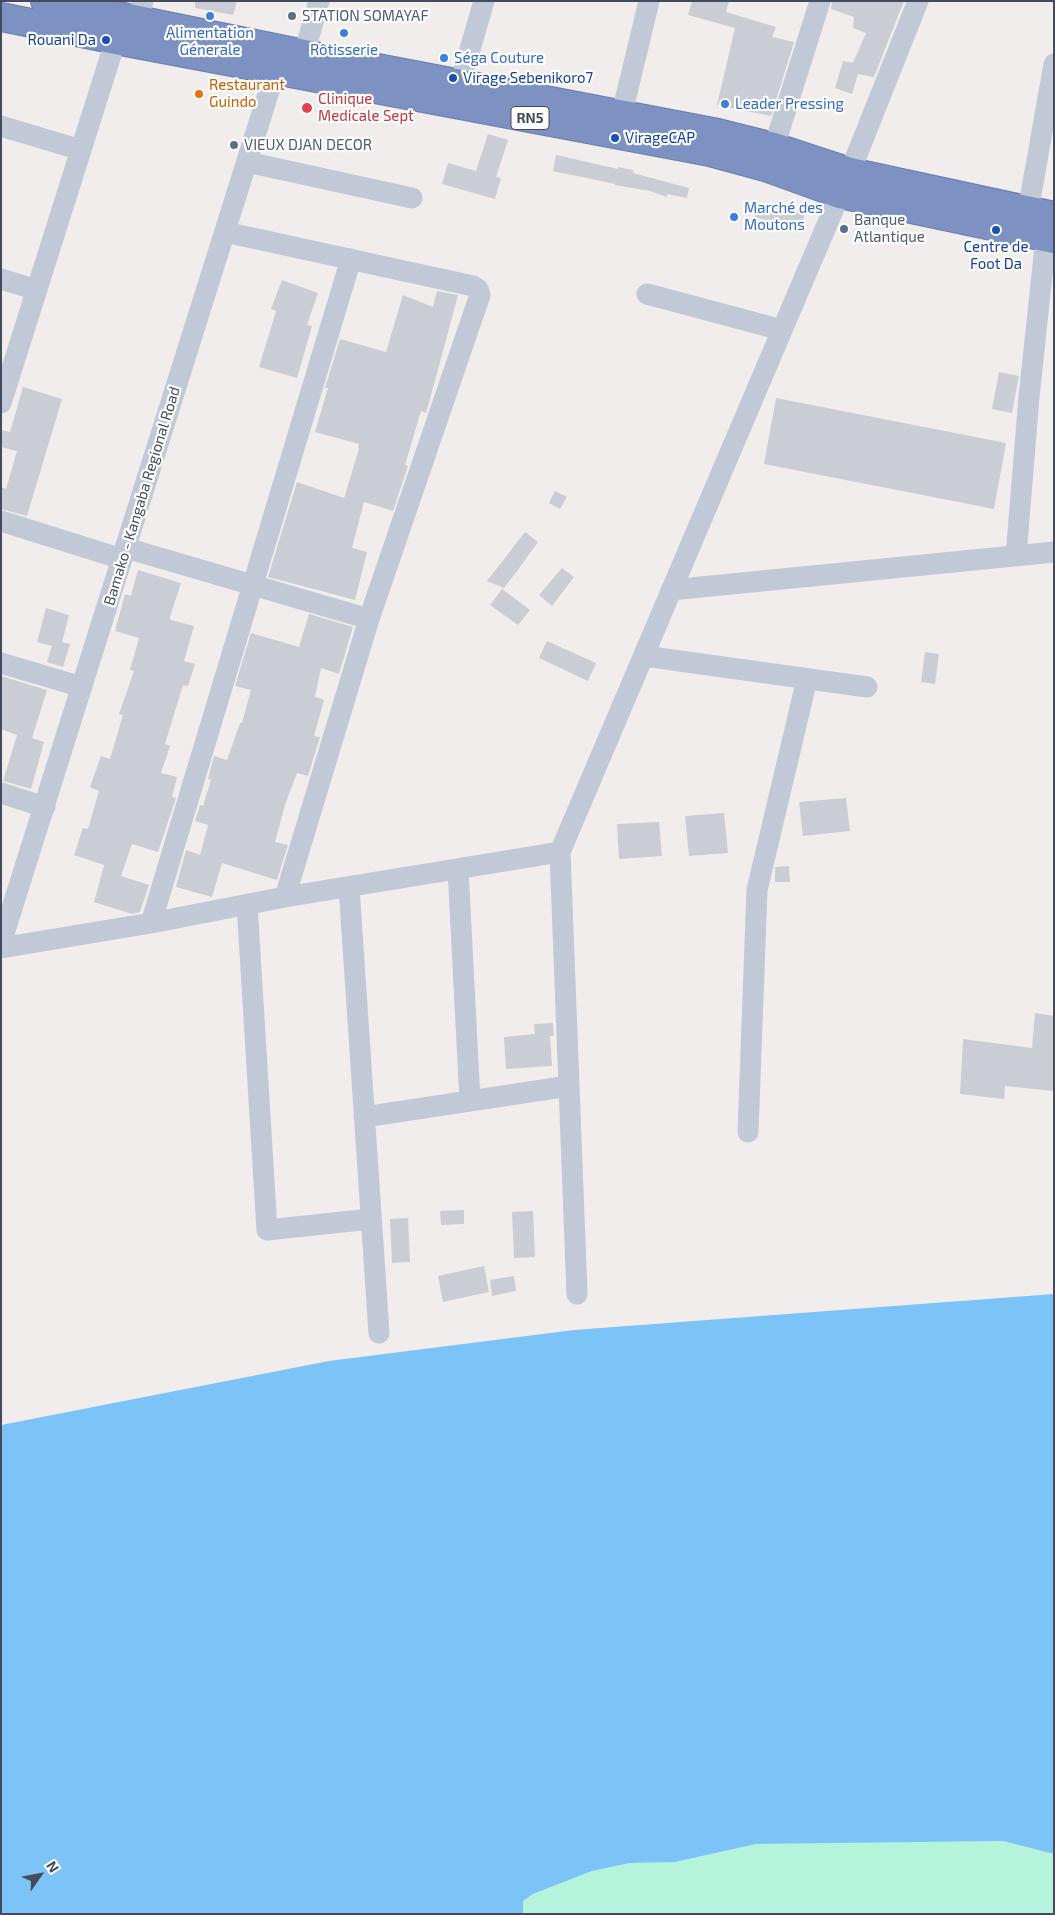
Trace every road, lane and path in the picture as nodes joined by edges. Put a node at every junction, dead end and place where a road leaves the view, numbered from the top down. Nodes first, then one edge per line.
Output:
1 (45, 1) edge
2 (319, 1) edge
3 (484, 1) edge
4 (649, 1) edge
5 (820, 1) edge
6 (918, 1) edge
7 (1, 16) edge
8 (132, 26) edge
9 (287, 58) junction
10 (1054, 64) edge
11 (460, 84) junction
12 (619, 125) junction
13 (1, 126) edge
14 (774, 146) junction
15 (81, 150) junction
16 (247, 162) junction
17 (845, 183) junction
18 (412, 198) dead end
19 (1028, 211) junction
20 (1051, 231) edge
21 (225, 232) junction
22 (351, 260) junction
23 (1, 279) edge
24 (37, 290) junction
25 (647, 294) dead end
26 (782, 330) junction
27 (1, 403) edge
28 (1, 521) edge
29 (1054, 552) edge
30 (124, 554) junction
31 (1016, 556) junction
32 (253, 585) junction
33 (671, 590) junction
34 (369, 619) junction
35 (644, 656) junction
36 (1, 663) edge
37 (807, 679) junction
38 (82, 687) junction
39 (867, 687) dead end
40 (1, 794) edge
41 (45, 807) junction
42 (560, 852) junction
43 (458, 869) junction
44 (349, 886) junction
45 (285, 897) junction
46 (247, 904) junction
47 (151, 923) junction
48 (1, 943) edge
49 (1, 948) edge
50 (569, 1086) junction
51 (470, 1101) junction
52 (364, 1117) junction
53 (748, 1132) dead end
54 (371, 1219) junction
55 (576, 1294) dead end
56 (379, 1333) dead end

1 - 8 highway, RN5
2 - 9 street, Bamako - Kangaba Regional Road
3 - 11 street
4 - 12 street
5 - 14 street
6 - 17 street
7 - 8 highway, RN5
8 - 9 highway, RN5
8 - 15 street
9 - 11 highway, RN5
9 - 12 highway, RN5
9 - 16 street, Bamako - Kangaba Regional Road
10 - 19 street
11 - 12 highway, RN5
12 - 14 highway, RN5
12 - 17 highway, RN5
13 - 15 street
14 - 17 highway, RN5
15 - 24 street
16 - 18 street
16 - 21 street, Bamako - Kangaba Regional Road
17 - 19 highway, RN5
17 - 20 highway, RN5
17 - 26 street
19 - 20 highway, RN5
20 - 31 street
21 - 22 street
21 - 30 street, Bamako - Kangaba Regional Road
22 - 32 street
22 - 34 street
23 - 24 street
24 - 27 street
25 - 26 street
26 - 33 street
28 - 30 street
29 - 31 street
30 - 32 street
30 - 38 street, Bamako - Kangaba Regional Road
31 - 33 street
32 - 34 street
32 - 47 street
33 - 35 street
34 - 45 street
35 - 37 street
35 - 42 street
36 - 38 street
37 - 39 street
37 - 53 street
38 - 41 street, Bamako - Kangaba Regional Road
40 - 41 street
41 - 48 street, Bamako - Kangaba Regional Road
42 - 43 street
42 - 50 street
43 - 44 street
43 - 51 street
44 - 45 street
44 - 52 street
45 - 46 street
46 - 47 street
46 - 54 street
47 - 49 street
50 - 51 street
50 - 55 street
51 - 52 street
52 - 54 street
54 - 56 street

